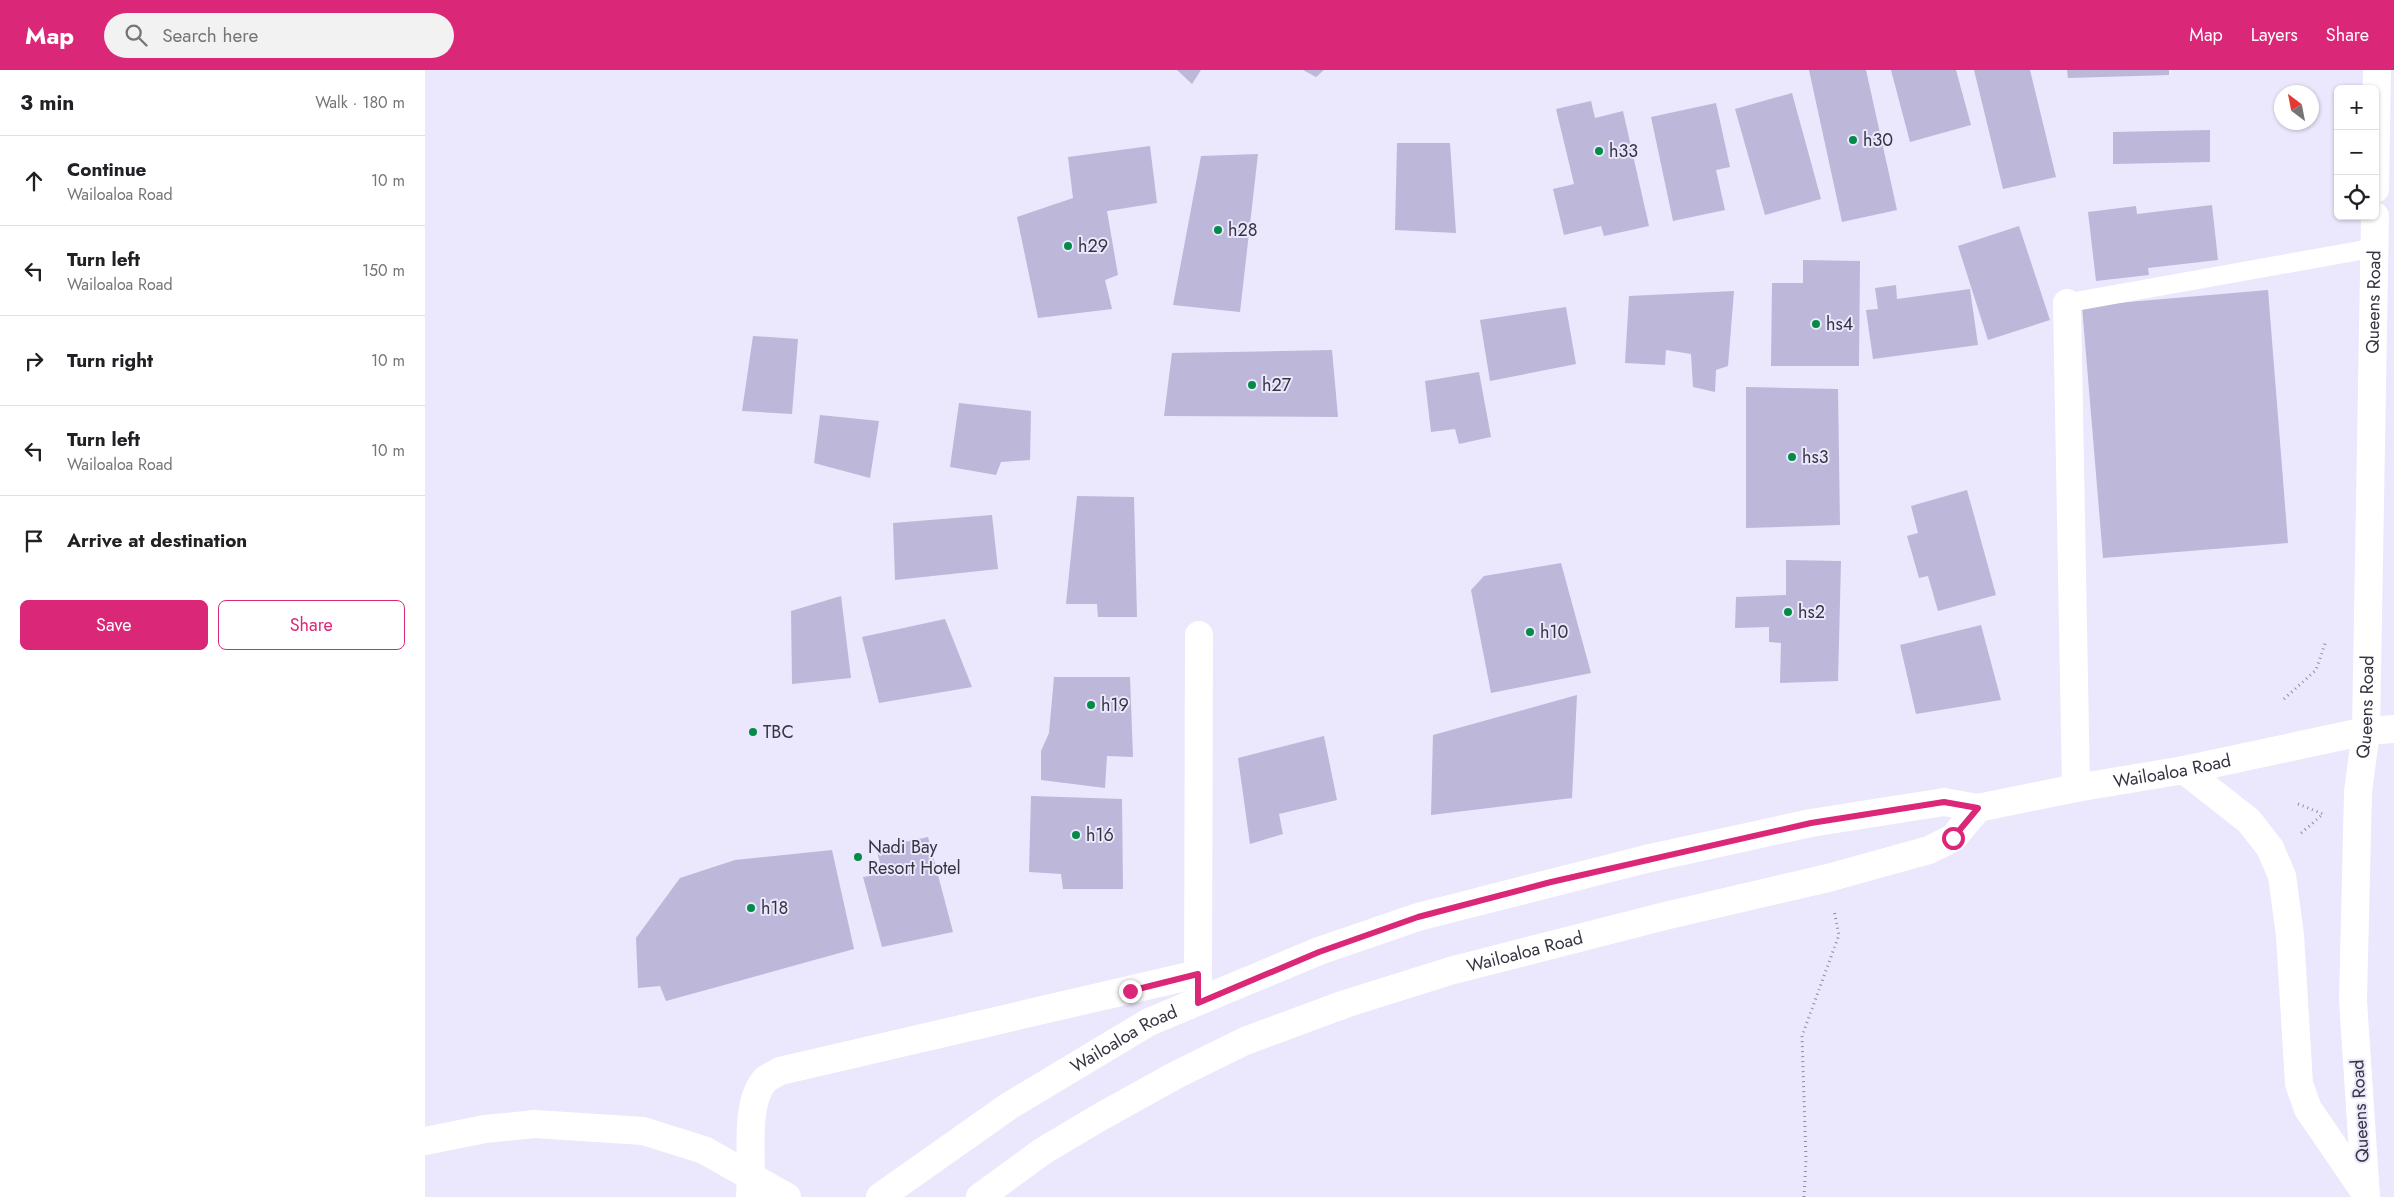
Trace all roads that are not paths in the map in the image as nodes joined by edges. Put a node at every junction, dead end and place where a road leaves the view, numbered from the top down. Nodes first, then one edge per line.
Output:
1 (2377, 70) edge
2 (2385, 94) edge
3 (2376, 175) edge
4 (2375, 220) edge
5 (2374, 248) junction
6 (2067, 303) joint
7 (1199, 636) dead end
8 (2394, 729) edge
9 (2365, 731) junction
10 (2185, 770) junction
11 (2076, 788) junction
12 (1978, 808) junction
13 (1198, 974) junction
14 (1198, 1003) junction
15 (425, 1141) edge
16 (751, 1186) edge
17 (2365, 1194) edge
18 (787, 1197) edge
19 (880, 1197) edge
20 (980, 1197) edge

1 - 2 main road
2 - 3 main road
4 - 5 main road, Queens Road
5 - 6 lane
5 - 9 main road, Queens Road
6 - 11 main road
7 - 13 main road
8 - 9 main road, Wailoaloa Road
9 - 10 main road, Wailoaloa Road
9 - 17 main road, Queens Road
10 - 11 main road, Wailoaloa Road
10 - 17 main road
11 - 12 main road, Wailoaloa Road
12 - 14 main road, Wailoaloa Road
12 - 20 main road, Wailoaloa Road
13 - 14 main road
13 - 16 main road, Wailoaloa Road
14 - 19 main road, Wailoaloa Road
15 - 16 main road
16 - 18 main road

